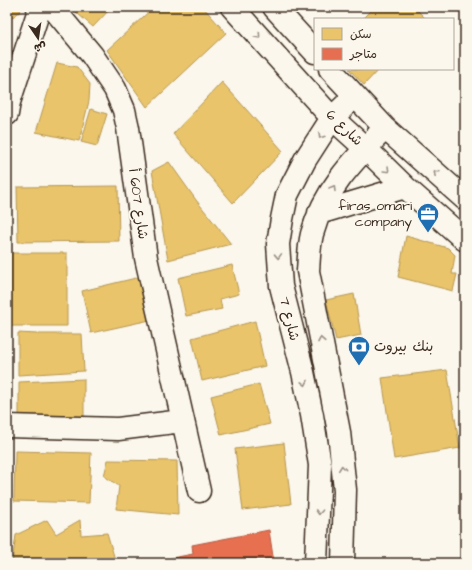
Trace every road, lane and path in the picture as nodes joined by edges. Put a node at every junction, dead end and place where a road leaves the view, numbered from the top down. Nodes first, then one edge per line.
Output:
1 (40, 7) edge
2 (52, 7) edge
3 (232, 7) edge
4 (274, 7) edge
5 (314, 51) edge
6 (331, 70) edge
7 (355, 96) junction
8 (7, 114) edge
9 (332, 118) junction
10 (385, 128) junction
11 (366, 148) junction
12 (405, 187) junction
13 (465, 199) edge
14 (319, 213) junction
15 (465, 240) edge
16 (182, 420) junction
17 (7, 426) edge
18 (199, 492) dead end
19 (316, 563) edge
20 (343, 563) edge

1 - 8 main road
2 - 16 main road, شارع 607 أ
3 -> 9 main road, شارع 6
4 - 5 main road
6 - 7 main road, شارع 6
7 - 9 main road, شارع 7
7 - 10 main road, شارع 6
9 - 11 main road, شارع 6
9 -> 19 main road, شارع 7
10 - 11 main road, شارع 7
13 -> 10 main road, شارع 6
11 -> 12 main road, شارع 6
14 -> 11 main road, شارع 7
12 - 14 main road
12 - 15 main road, شارع 6
20 -> 14 main road, شارع 7
16 - 17 main road
16 - 18 main road, شارع 607 أ

